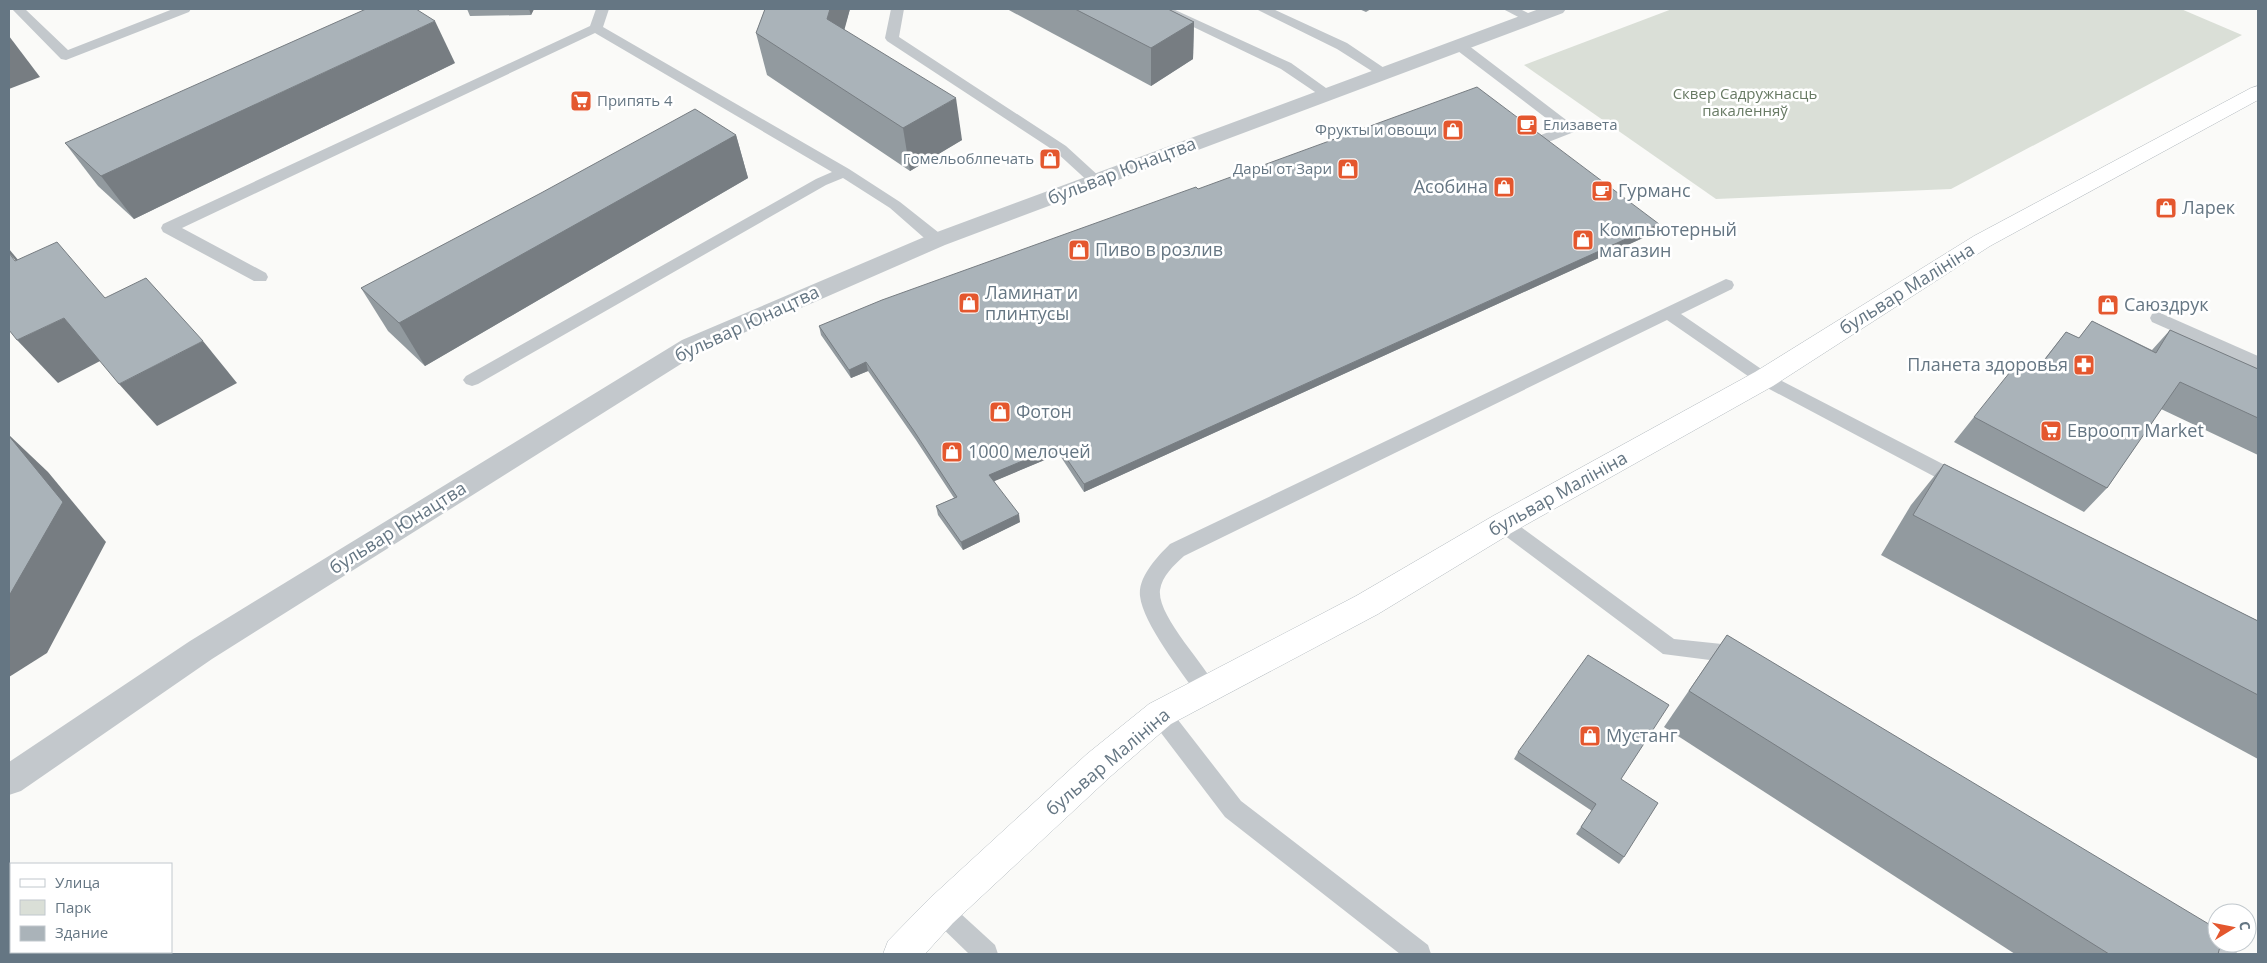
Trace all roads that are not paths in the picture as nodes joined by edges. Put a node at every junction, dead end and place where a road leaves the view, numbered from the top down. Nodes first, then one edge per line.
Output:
1 (18, 9) edge
2 (184, 9) edge
3 (602, 9) edge
4 (897, 9) edge
5 (1163, 9) edge
6 (1262, 9) edge
7 (1556, 9) edge
8 (1521, 13) edge
9 (596, 28) junction
10 (1459, 44) junction
11 (1383, 72) junction
12 (2258, 92) edge
13 (1326, 93) junction
14 (1546, 138) edge
15 (844, 172) junction
16 (1096, 181) junction
17 (937, 240) junction
18 (260, 277) dead end
19 (1726, 285) dead end
20 (1668, 313) junction
21 (2158, 318) dead end
22 (2258, 362) edge
23 (1764, 379) junction
24 (472, 380) dead end
25 (1978, 491) edge
26 (1503, 524) junction
27 (1761, 666) edge
28 (1206, 689) junction
29 (1160, 714) junction
30 (9, 780) edge
31 (941, 911) junction
32 (901, 954) edge
33 (986, 954) edge
34 (1419, 954) edge

1 - 2 lane
3 - 9 lane
4 - 16 lane
5 - 13 lane
6 - 11 lane
7 - 8 street, бульвар Юнацтва
8 - 10 street, бульвар Юнацтва
9 - 15 lane
9 - 18 lane
10 - 11 street, бульвар Юнацтва
10 - 14 lane
11 - 13 street, бульвар Юнацтва
12 - 23 main road, бульвар Малініна
13 - 16 street, бульвар Юнацтва
15 - 17 lane
15 - 24 lane
16 - 17 street, бульвар Юнацтва
17 - 30 street, бульвар Юнацтва
19 - 20 lane
20 - 23 lane
20 - 28 lane
21 - 22 lane
23 - 25 lane
23 - 26 main road, бульвар Малініна
26 - 27 lane
26 - 28 main road, бульвар Малініна
28 - 29 main road, бульвар Малініна
29 - 31 main road, бульвар Малініна
29 - 34 lane
31 - 32 main road, бульвар Малініна
31 - 33 lane

